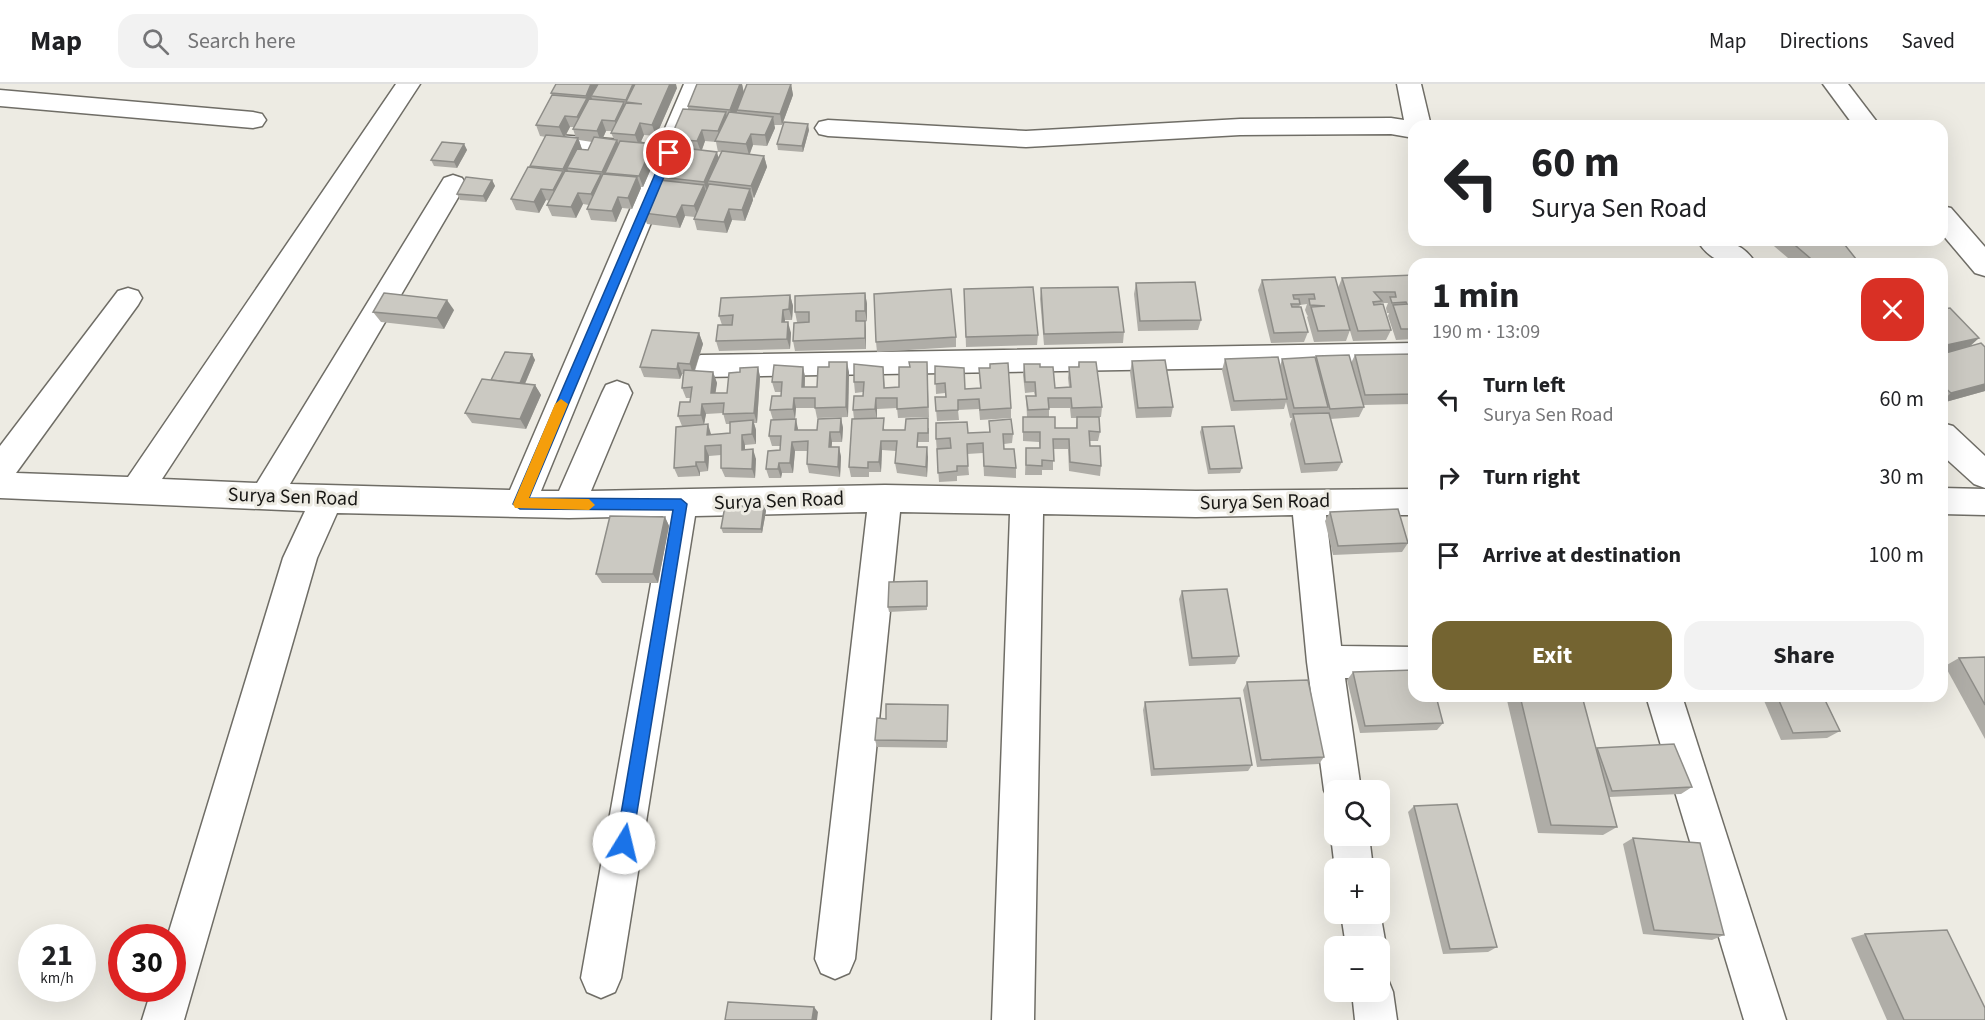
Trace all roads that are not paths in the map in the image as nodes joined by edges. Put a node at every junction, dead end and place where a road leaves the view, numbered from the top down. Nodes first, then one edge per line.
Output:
1 (408, 84) edge
2 (696, 84) edge
3 (711, 84) edge
4 (1410, 84) edge
5 (1835, 84) edge
6 (723, 85) edge
7 (0, 98) edge
8 (253, 120) dead end
9 (1417, 120) edge
10 (1862, 120) edge
11 (828, 128) dead end
12 (1408, 128) edge
13 (558, 143) edge
14 (679, 154) junction
15 (453, 184) dead end
16 (1948, 222) edge
17 (1719, 246) edge
18 (1734, 258) edge
19 (1985, 266) edge
20 (128, 298) dead end
21 (1408, 354) edge
22 (701, 366) dead end
23 (616, 393) dead end
24 (1948, 441) edge
25 (0, 470) edge
26 (1985, 475) edge
27 (0, 485) edge
28 (137, 490) junction
29 (266, 496) junction
30 (885, 498) junction
31 (327, 499) junction
32 (1027, 500) junction
33 (1308, 501) junction
34 (1948, 501) edge
35 (1408, 502) edge
36 (1985, 502) edge
37 (520, 504) junction
38 (681, 504) junction
39 (569, 505) junction
40 (1325, 662) junction
41 (1408, 663) edge
42 (1666, 702) edge
43 (1342, 780) edge
44 (835, 959) dead end
45 (601, 978) dead end
46 (1373, 1002) edge
47 (163, 1020) edge
48 (1013, 1020) edge
49 (1376, 1020) edge
50 (1765, 1020) edge

1 - 28 street
2 - 14 street
3 - 6 street
4 - 9 street
5 - 10 street
7 - 8 street
11 - 12 street
13 - 14 street
14 - 37 street
15 - 29 street
16 - 19 street
17 - 18 street
20 - 25 street
21 - 22 street
23 - 39 street
24 - 26 street
27 - 28 street, Surya Sen Road
28 - 29 street, Surya Sen Road
29 - 31 street, Surya Sen Road
30 - 32 street, Surya Sen Road
30 - 38 street, Surya Sen Road
30 - 44 street
31 - 37 street, Surya Sen Road
31 - 47 street
32 - 33 street, Surya Sen Road
32 - 48 street
33 - 35 street, Surya Sen Road
33 - 40 street
34 - 36 street
37 - 39 street, Surya Sen Road
38 - 39 street, Surya Sen Road
38 - 45 street
40 - 41 street
40 - 43 street
42 - 50 street
46 - 49 street

